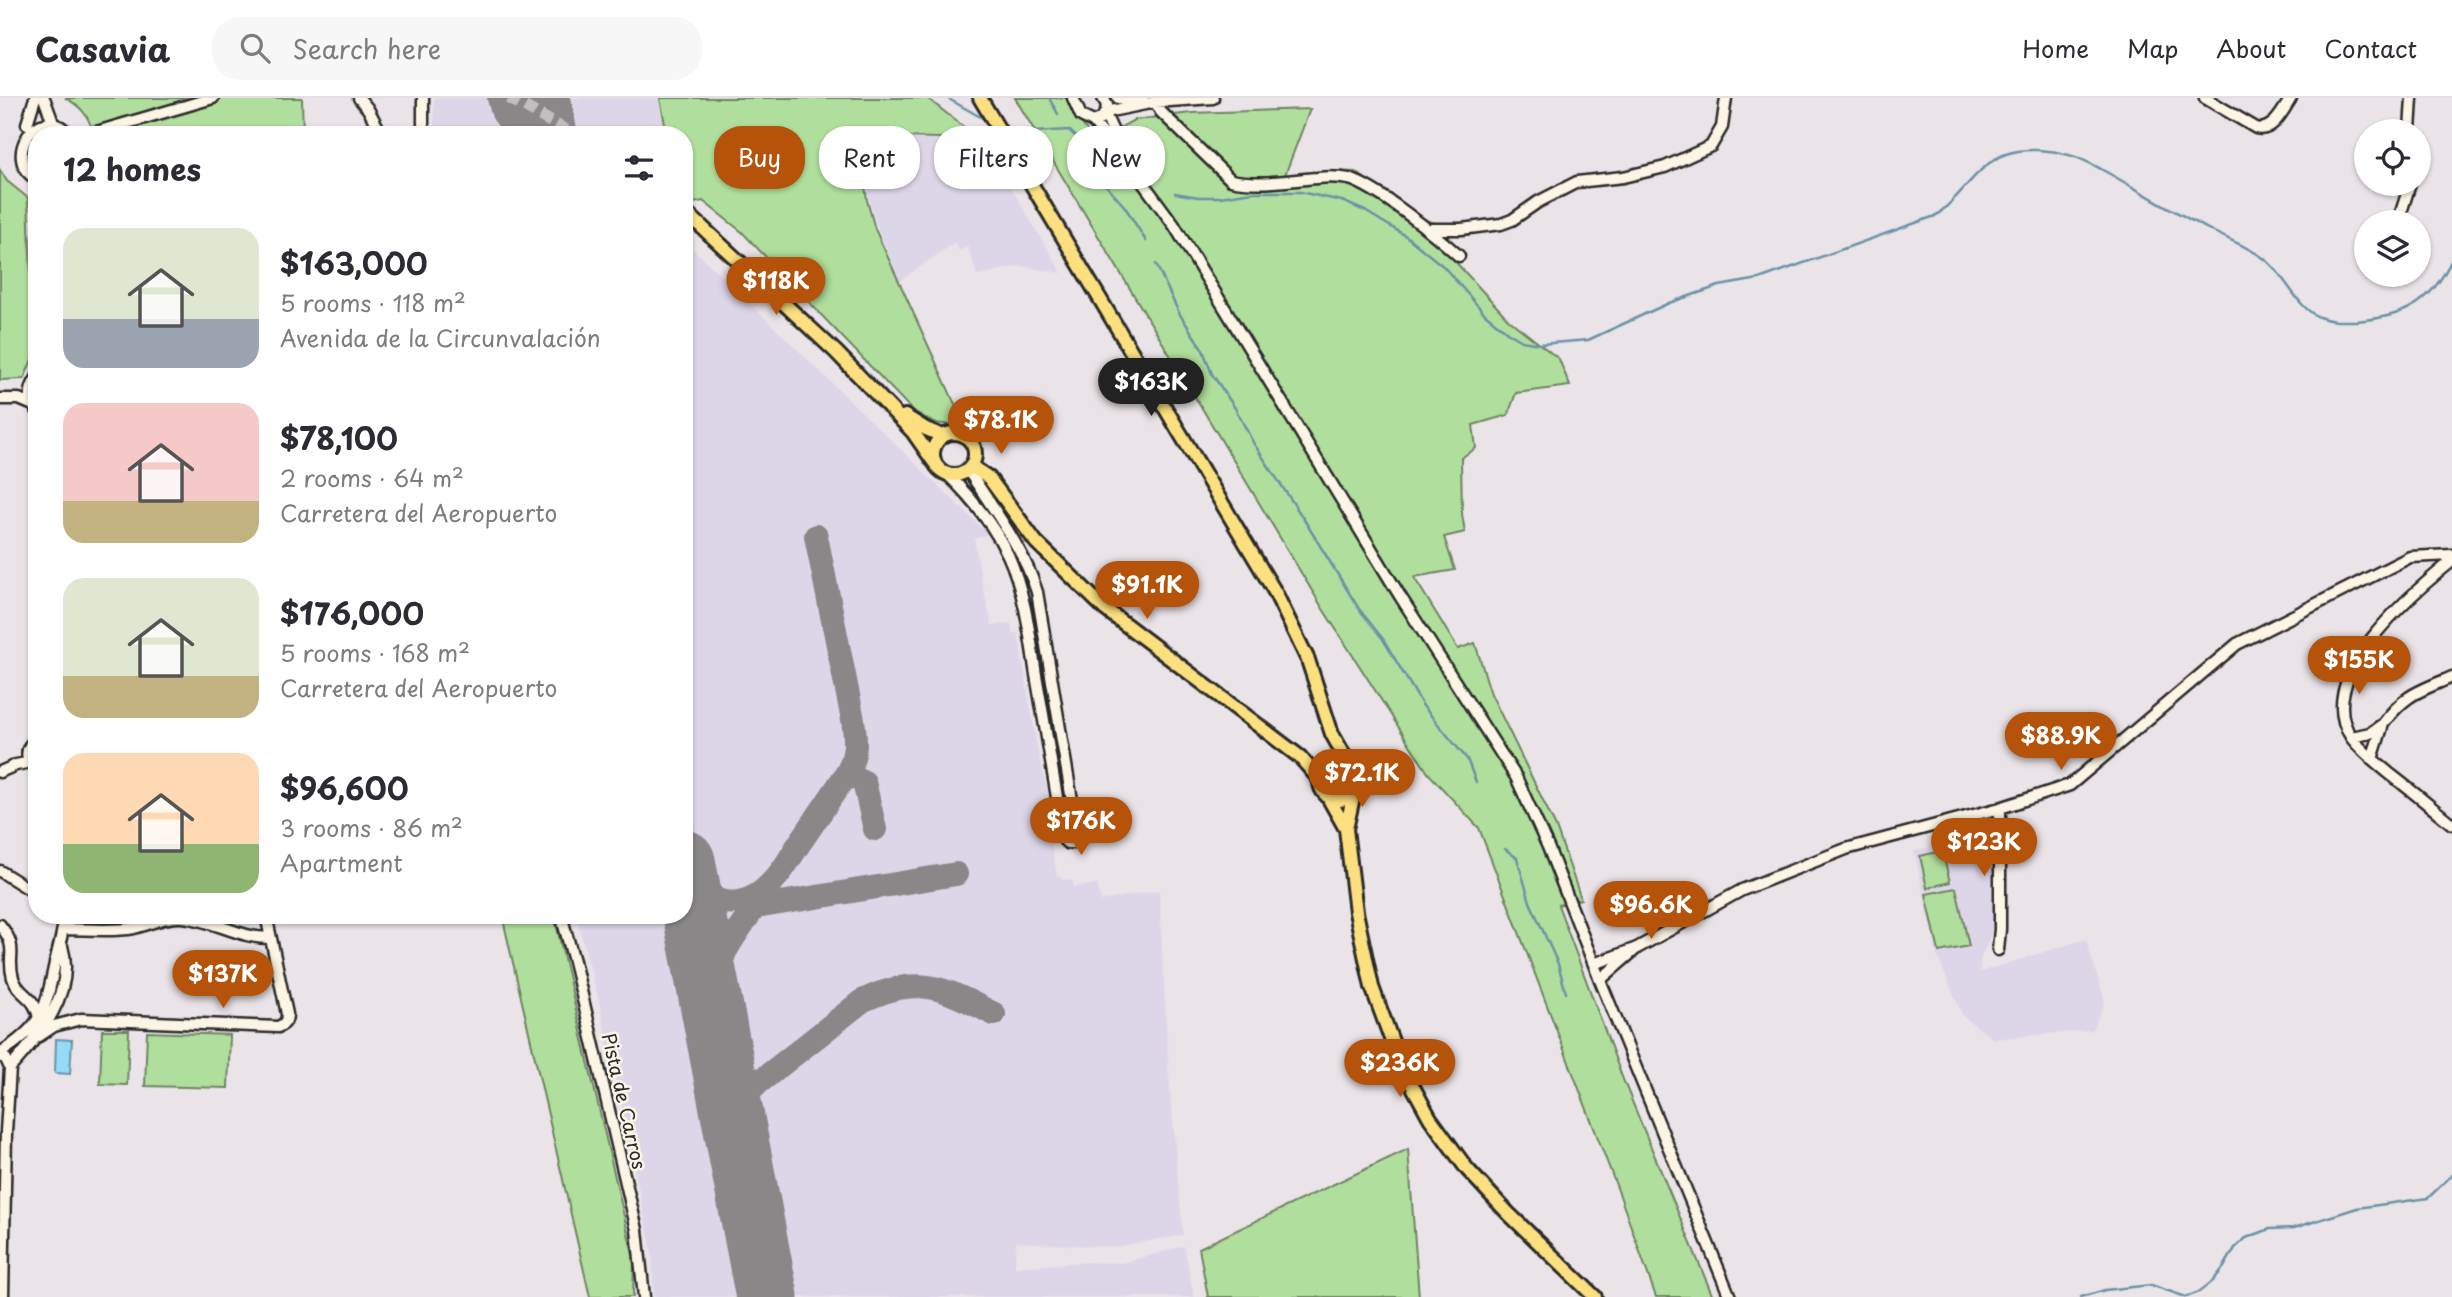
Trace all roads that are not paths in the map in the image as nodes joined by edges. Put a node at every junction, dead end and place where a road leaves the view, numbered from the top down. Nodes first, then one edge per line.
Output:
1 (35, 98) edge
2 (44, 98) edge
3 (213, 98) edge
4 (359, 98) edge
5 (423, 98) edge
6 (980, 98) edge
7 (1103, 98) edge
8 (1118, 98) edge
9 (1213, 98) edge
10 (1726, 98) edge
11 (2291, 98) edge
12 (2412, 98) edge
13 (2205, 99) edge
14 (1077, 101) edge
15 (1155, 102) junction
16 (1106, 113) junction
17 (2411, 119) edge
18 (52, 120) junction
19 (1093, 122) junction
20 (27, 124) junction
21 (63, 126) edge
22 (117, 126) edge
23 (377, 126) edge
24 (424, 126) edge
25 (1096, 126) edge
26 (1112, 126) edge
27 (28, 174) edge
28 (1149, 189) edge
29 (693, 219) edge
30 (1429, 229) junction
31 (1459, 256) dead end
32 (28, 387) edge
33 (12, 398) junction
34 (0, 399) edge
35 (882, 400) junction
36 (28, 405) edge
37 (943, 436) junction
38 (974, 449) junction
39 (934, 462) junction
40 (969, 468) junction
41 (947, 474) junction
42 (993, 483) junction
43 (2452, 555) edge
44 (2452, 561) edge
45 (1043, 628) junction
46 (1028, 631) junction
47 (2452, 677) edge
48 (1054, 701) junction
49 (1041, 703) junction
50 (2384, 724) junction
51 (1332, 734) junction
52 (2351, 737) junction
53 (1300, 757) junction
54 (2372, 759) junction
55 (28, 762) edge
56 (1349, 764) junction
57 (1329, 765) junction
58 (4, 769) edge
59 (1067, 776) junction
60 (1054, 779) junction
61 (1320, 780) junction
62 (1354, 793) junction
63 (1328, 797) junction
64 (2000, 808) junction
65 (2452, 824) edge
66 (1346, 829) junction
67 (0, 871) edge
68 (28, 888) edge
69 (64, 924) edge
70 (144, 924) edge
71 (215, 924) edge
72 (268, 924) edge
73 (564, 924) edge
74 (0, 925) edge
75 (63, 929) junction
76 (271, 938) junction
77 (61, 946) junction
78 (1637, 948) junction
79 (1998, 950) dead end
80 (1594, 964) junction
81 (1600, 980) junction
82 (55, 1008) junction
83 (80, 1019) junction
84 (39, 1020) junction
85 (39, 1036) junction
86 (0, 1054) edge
87 (10, 1071) junction
88 (0, 1081) edge
89 (3, 1297) edge
90 (644, 1297) edge
91 (1595, 1297) edge
92 (1730, 1297) edge

1 - 20 street
2 - 18 street
3 - 22 street
4 - 23 street
5 - 24 street
6 - 51 main road
7 - 16 street
8 - 15 street
9 - 15 street
10 - 30 street
11 - 13 street
12 - 17 street
14 - 19 street
15 - 16 street
15 - 30 street
16 - 19 street
16 - 26 street
18 - 20 street
18 - 21 street
19 - 25 street
20 - 27 street
28 - 80 street
29 - 35 main road
30 - 31 street
32 - 33 street
33 - 34 street
33 - 36 street
35 - 37 main road
35 - 39 main road
37 - 38 main road
37 - 39 main road
38 - 40 main road
38 - 42 main road
39 - 41 main road
40 - 41 main road
40 - 42 main road
40 - 45 street
41 - 46 street
42 - 53 main road
43 - 64 street
44 - 52 street
45 - 46 street
45 - 48 street
46 - 49 street
47 - 50 street
48 - 49 street
48 - 59 street
49 - 60 street
50 - 52 street
50 - 54 street
51 - 56 main road
51 - 57 main road
52 - 54 street
53 - 57 main road
53 - 61 main road
54 - 65 street
55 - 58 street
56 - 57 main road
56 - 62 main road
57 - 61 main road
59 - 60 street
59 - 60 street
61 - 63 main road
62 - 63 main road
62 - 66 main road
63 - 66 main road
64 - 78 street
64 - 79 street
66 - 91 main road
67 - 68 street
69 - 75 street
70 - 75 street
71 - 76 street
72 - 76 street
73 - 90 street, Pista de Carros
74 - 84 street
75 - 77 street
76 - 83 street
77 - 82 street
77 - 84 street
78 - 80 street
78 - 81 street
80 - 81 street
81 - 92 street
82 - 83 street
82 - 85 street
83 - 85 street
84 - 86 street
85 - 87 street
86 - 87 street
87 - 88 street
87 - 89 street

